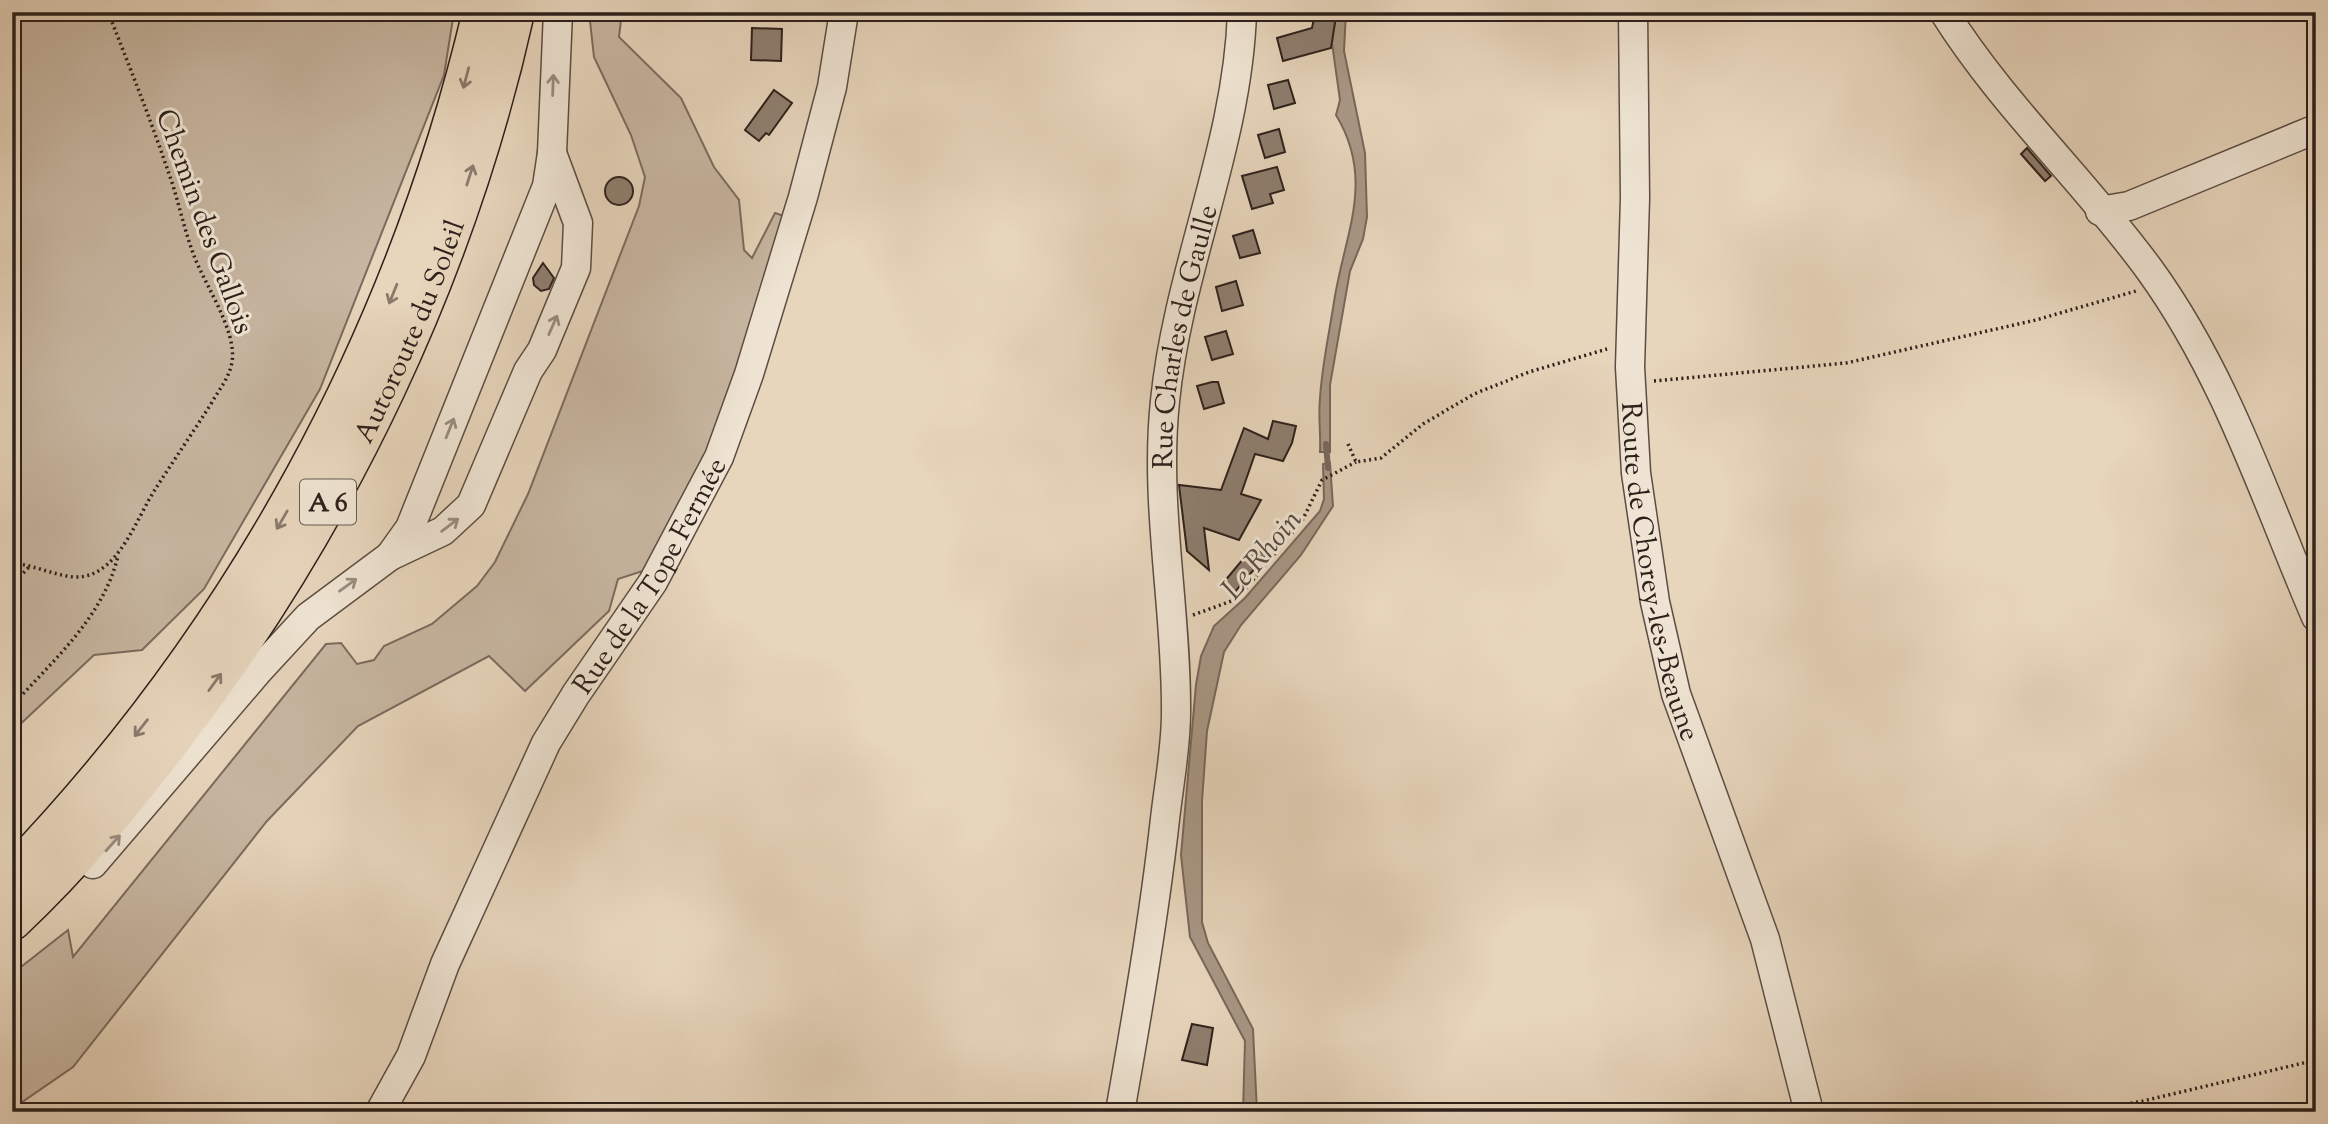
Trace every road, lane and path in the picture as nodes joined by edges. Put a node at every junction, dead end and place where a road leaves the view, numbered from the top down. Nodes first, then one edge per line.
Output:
1 (108, 12) edge
2 (482, 12) edge
3 (515, 12) edge
4 (558, 12) edge
5 (845, 12) edge
6 (1242, 12) edge
7 (1633, 12) edge
8 (1944, 12) edge
9 (2316, 129) edge
10 (552, 153) junction
11 (2100, 211) junction
12 (2171, 302) junction
13 (1630, 343) junction
14 (1631, 383) junction
15 (1348, 444) dead end
16 (1356, 462) junction
17 (119, 553) junction
18 (390, 556) junction
19 (12, 564) edge
20 (31, 565) junction
21 (12, 585) edge
22 (2316, 617) edge
23 (1173, 621) junction
24 (12, 706) edge
25 (12, 875) edge
26 (12, 921) edge
27 (12, 942) edge
28 (2316, 1060) edge
29 (380, 1112) edge
30 (1120, 1112) edge
31 (1809, 1112) edge
32 (2082, 1112) edge

1 - 17 path, Chemin des Gallois
2 -> 25 highway, Autoroute du Soleil / A 6
26 -> 3 highway, Autoroute du Soleil / A 6
10 -> 4 street
5 - 29 street, Rue de la Tope Fermée
6 - 23 street, Rue Charles de Gaulle
7 - 13 street, Route de Chorey-les-Beaune
8 - 11 street
9 - 11 street
18 -> 10 street
18 -> 10 street
11 - 12 street
12 - 14 path
12 - 22 street
13 - 14 street, Route de Chorey-les-Beaune
13 - 16 path
14 - 31 street, Route de Chorey-les-Beaune
15 - 16 path
16 - 23 path
17 - 20 path, Chemin des Gallois
17 - 24 path
27 -> 18 street
19 - 20 path, Chemin des Gallois
20 - 21 path
23 - 30 street, Rue Charles de Gaulle
28 - 32 path

